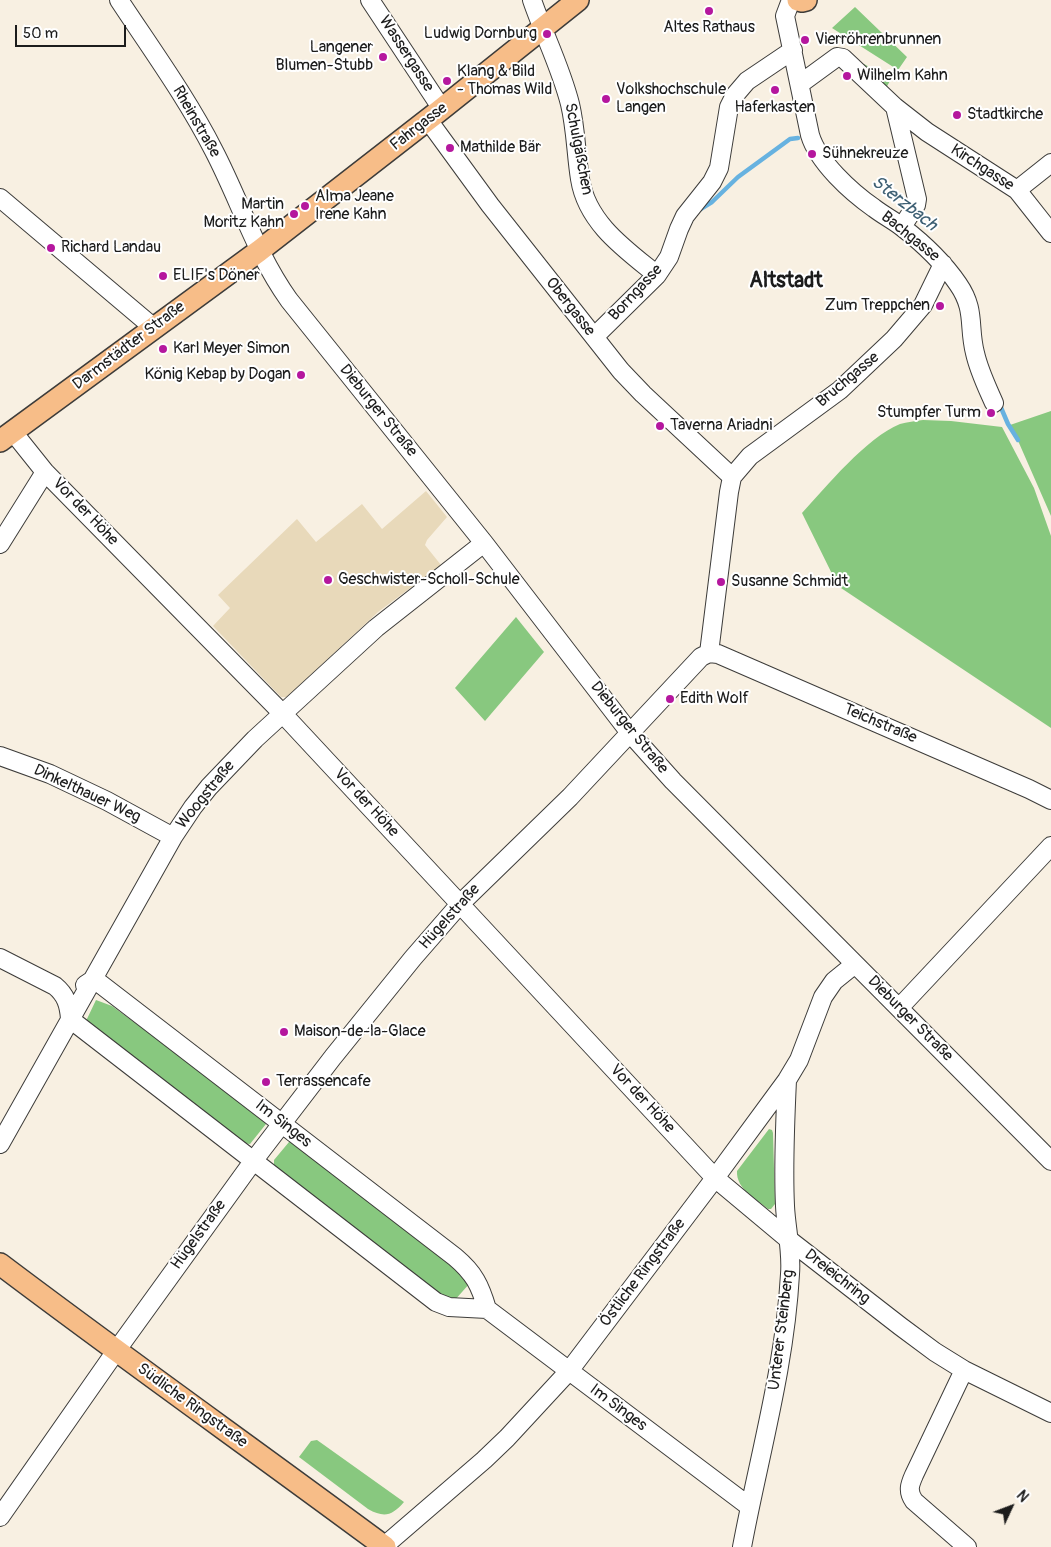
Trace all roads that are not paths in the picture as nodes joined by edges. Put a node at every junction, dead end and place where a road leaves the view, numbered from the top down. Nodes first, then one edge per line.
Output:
1 (119, 0) edge
2 (370, 0) edge
3 (532, 0) edge
4 (578, 0) edge
5 (791, 0) edge
6 (798, 0) edge
7 (806, 0) edge
8 (542, 29) junction
9 (793, 50) junction
10 (800, 84) junction
11 (895, 108) junction
12 (435, 114) junction
13 (1051, 163) edge
14 (1017, 190) junction
15 (0, 198) edge
16 (905, 222) junction
17 (1051, 233) edge
18 (259, 251) junction
19 (943, 264) junction
20 (657, 275) junction
21 (154, 328) junction
22 (594, 337) junction
23 (994, 403) dead end
24 (6, 437) edge
25 (45, 472) junction
26 (732, 477) junction
27 (484, 542) junction
28 (0, 544) edge
29 (709, 653) junction
30 (283, 714) junction
31 (630, 733) junction
32 (0, 756) edge
33 (1051, 800) edge
34 (173, 837) junction
35 (1051, 846) edge
36 (460, 904) junction
37 (0, 958) edge
38 (855, 964) junction
39 (94, 979) junction
40 (54, 986) junction
41 (899, 1008) junction
42 (70, 1019) junction
43 (788, 1080) junction
44 (282, 1123) junction
45 (0, 1144) edge
46 (254, 1160) junction
47 (1051, 1161) edge
48 (715, 1178) junction
49 (788, 1239) junction
50 (0, 1264) edge
51 (487, 1309) junction
52 (116, 1351) junction
53 (964, 1370) junction
54 (569, 1371) junction
55 (1051, 1413) edge
56 (750, 1506) junction
57 (0, 1518) edge
58 (384, 1547) edge
59 (742, 1547) edge
60 (967, 1547) edge

1 - 18 street, Rheinstraße
2 - 12 street, Wassergasse
3 - 8 street, Schulgäßchen
4 - 8 main road, Fahrgasse
5 - 9 street, Bachgasse
6 - 7 main road
8 - 12 main road, Fahrgasse
8 - 20 street, Schulgäßchen
9 - 10 street, Bachgasse
9 - 20 street, Borngasse
10 - 11 street, Kirchgasse
10 - 16 street, Bachgasse
11 - 14 street, Kirchgasse
11 - 16 street
12 - 18 main road, Fahrgasse
12 - 22 street, Obergasse
13 - 14 street
14 - 17 street, Kirchgasse
15 - 21 street
16 - 19 street, Bachgasse
18 - 21 main road, Darmstädter Straße
18 - 27 street, Dieburger Straße
19 - 23 street, Bachgasse
19 - 26 street, Bruchgasse
20 - 22 street, Borngasse
21 - 24 main road, Darmstädter Straße
22 - 26 street, Obergasse
24 - 25 street, Vor der Höhe
25 - 28 street
25 - 30 street, Vor der Höhe
26 - 29 street
27 - 30 street, Woogstraße
27 - 31 street, Dieburger Straße
29 - 31 street, Hügelstraße
29 - 33 street, Teichstraße
30 - 34 street, Woogstraße
30 - 36 street, Vor der Höhe
31 - 36 street, Hügelstraße
31 - 38 street, Dieburger Straße
32 - 34 street, Dinkelthauer Weg
34 - 39 street, Woogstraße
35 - 41 street
36 - 44 street, Hügelstraße
36 - 48 street, Vor der Höhe
37 - 40 street
38 - 41 street, Dieburger Straße
38 - 43 street, Östliche Ringstraße
39 - 40 street
39 - 42 street, Woogstraße
39 - 44 street, Im Singes
40 - 42 street
41 - 47 street, Dieburger Straße
42 - 45 street, Woogstraße
42 - 46 street
43 - 48 street, Östliche Ringstraße
43 - 49 street, Unterer Steinberg
44 - 46 street, Hügelstraße
44 - 51 street, Im Singes
46 - 51 street
46 - 52 street, Hügelstraße
48 - 49 street, Dreieichring
48 - 54 street, Östliche Ringstraße
49 - 53 street, Dreieichring
49 - 56 street, Unterer Steinberg
50 - 52 main road, Südliche Ringstraße
51 - 54 street, Im Singes
52 - 57 street, Hügelstraße
52 - 58 main road, Südliche Ringstraße
53 - 55 street, Dreieichring
53 - 60 street
54 - 56 street, Im Singes
54 - 58 street, Östliche Ringstraße
56 - 59 street, Unterer Steinberg

